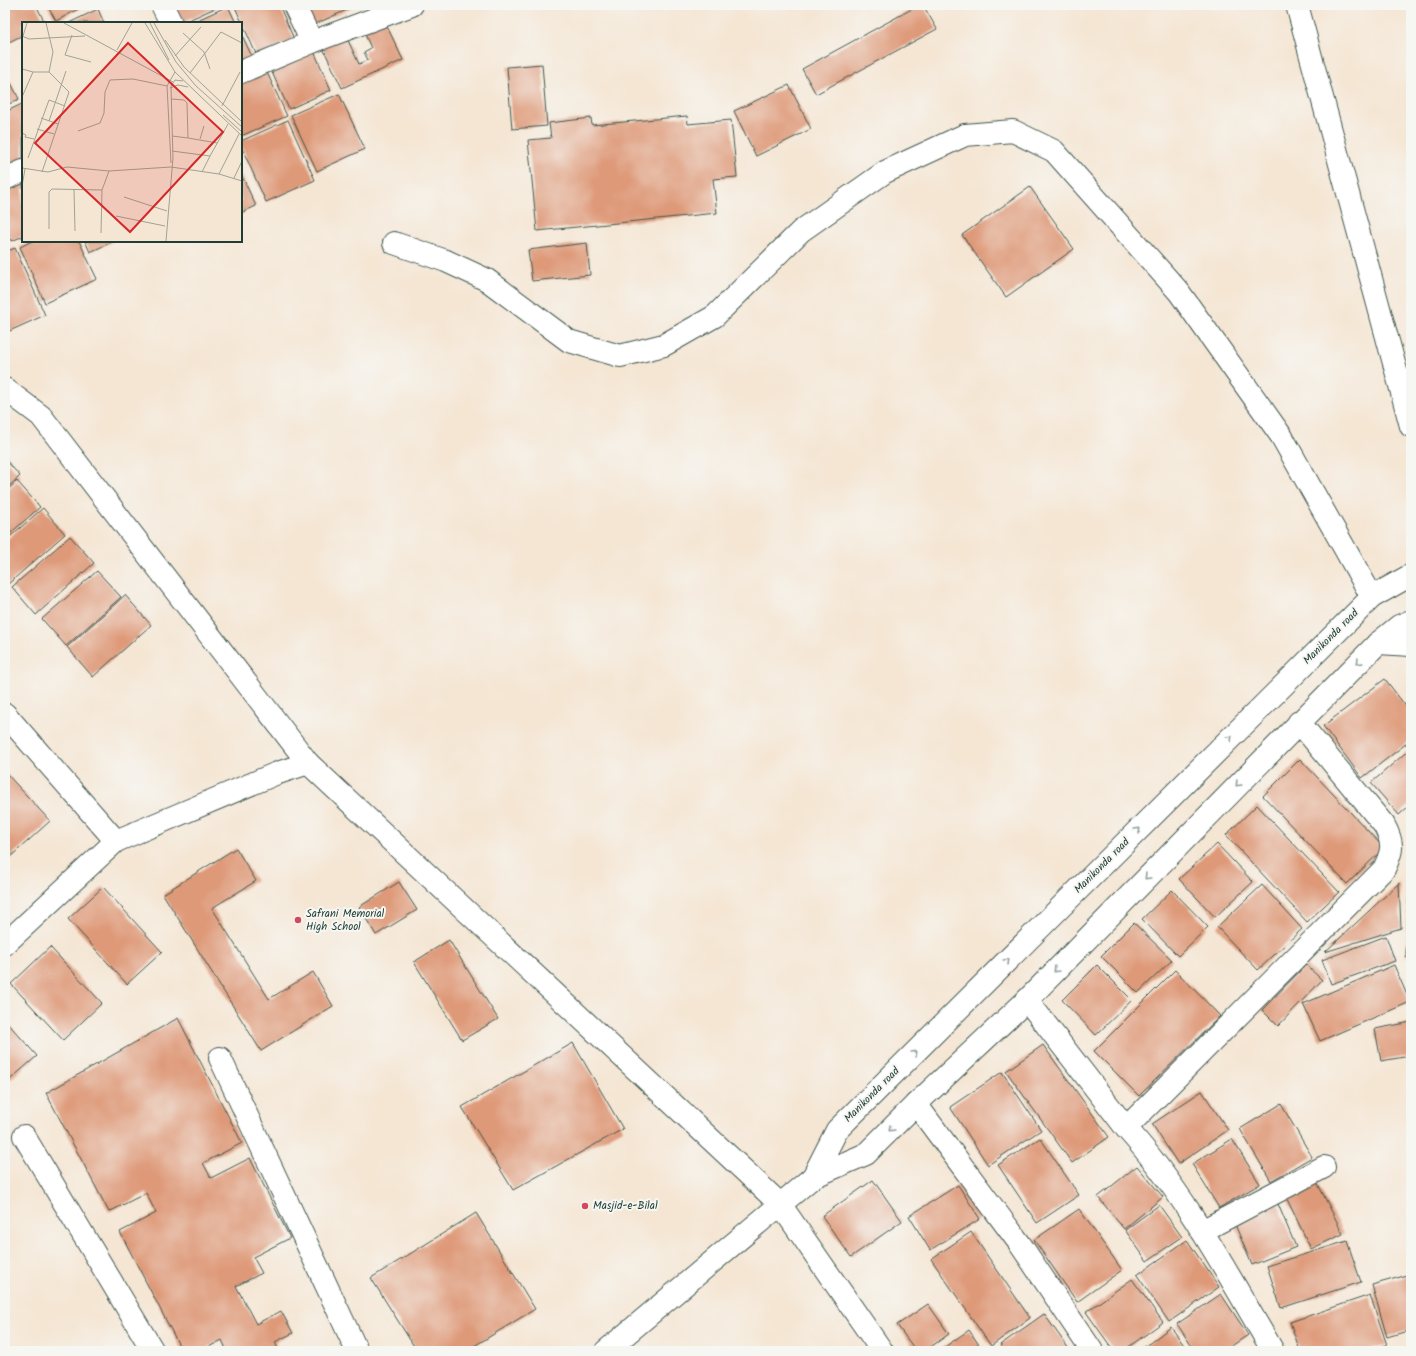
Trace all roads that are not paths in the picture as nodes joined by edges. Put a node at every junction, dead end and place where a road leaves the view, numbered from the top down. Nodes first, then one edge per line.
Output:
1 (162, 5) edge
2 (294, 5) edge
3 (412, 5) edge
4 (1297, 5) edge
5 (170, 22) edge
6 (312, 42) junction
7 (242, 72) edge
8 (22, 171) edge
9 (5, 179) edge
10 (394, 243) dead end
11 (5, 389) edge
12 (1411, 426) edge
13 (1411, 575) edge
14 (1372, 597) junction
15 (1411, 622) edge
16 (1378, 643) junction
17 (1411, 645) edge
18 (5, 714) edge
19 (1299, 722) junction
20 (308, 763) junction
21 (116, 842) junction
22 (5, 944) edge
23 (1026, 1000) junction
24 (220, 1058) dead end
25 (916, 1104) junction
26 (1126, 1128) junction
27 (24, 1136) dead end
28 (1324, 1167) dead end
29 (813, 1177) junction
30 (780, 1204) junction
31 (1202, 1231) junction
32 (153, 1351) edge
33 (357, 1351) edge
34 (606, 1351) edge
35 (882, 1351) edge
36 (1092, 1351) edge
37 (1272, 1351) edge

1 - 5 street
2 - 6 street
3 - 6 street
4 - 12 street
6 - 7 street
8 - 9 street
10 - 14 street
11 - 20 street
13 - 14 street, Manikonda road
29 -> 14 street, Manikonda road
15 - 16 street, Manikonda road
16 - 17 street
16 -> 19 street, Manikonda road
18 - 21 street
19 -> 23 street, Manikonda road
19 - 26 street
20 - 21 street
20 - 30 street
21 - 22 street
23 - 25 street, Manikonda road
23 - 26 street
24 - 33 street
25 -> 29 street, Manikonda road
25 - 36 street
26 - 31 street
27 - 32 street
28 - 31 street
29 - 30 street, Manikonda road
30 - 34 street, Manikonda road
30 - 35 street
31 - 37 street

